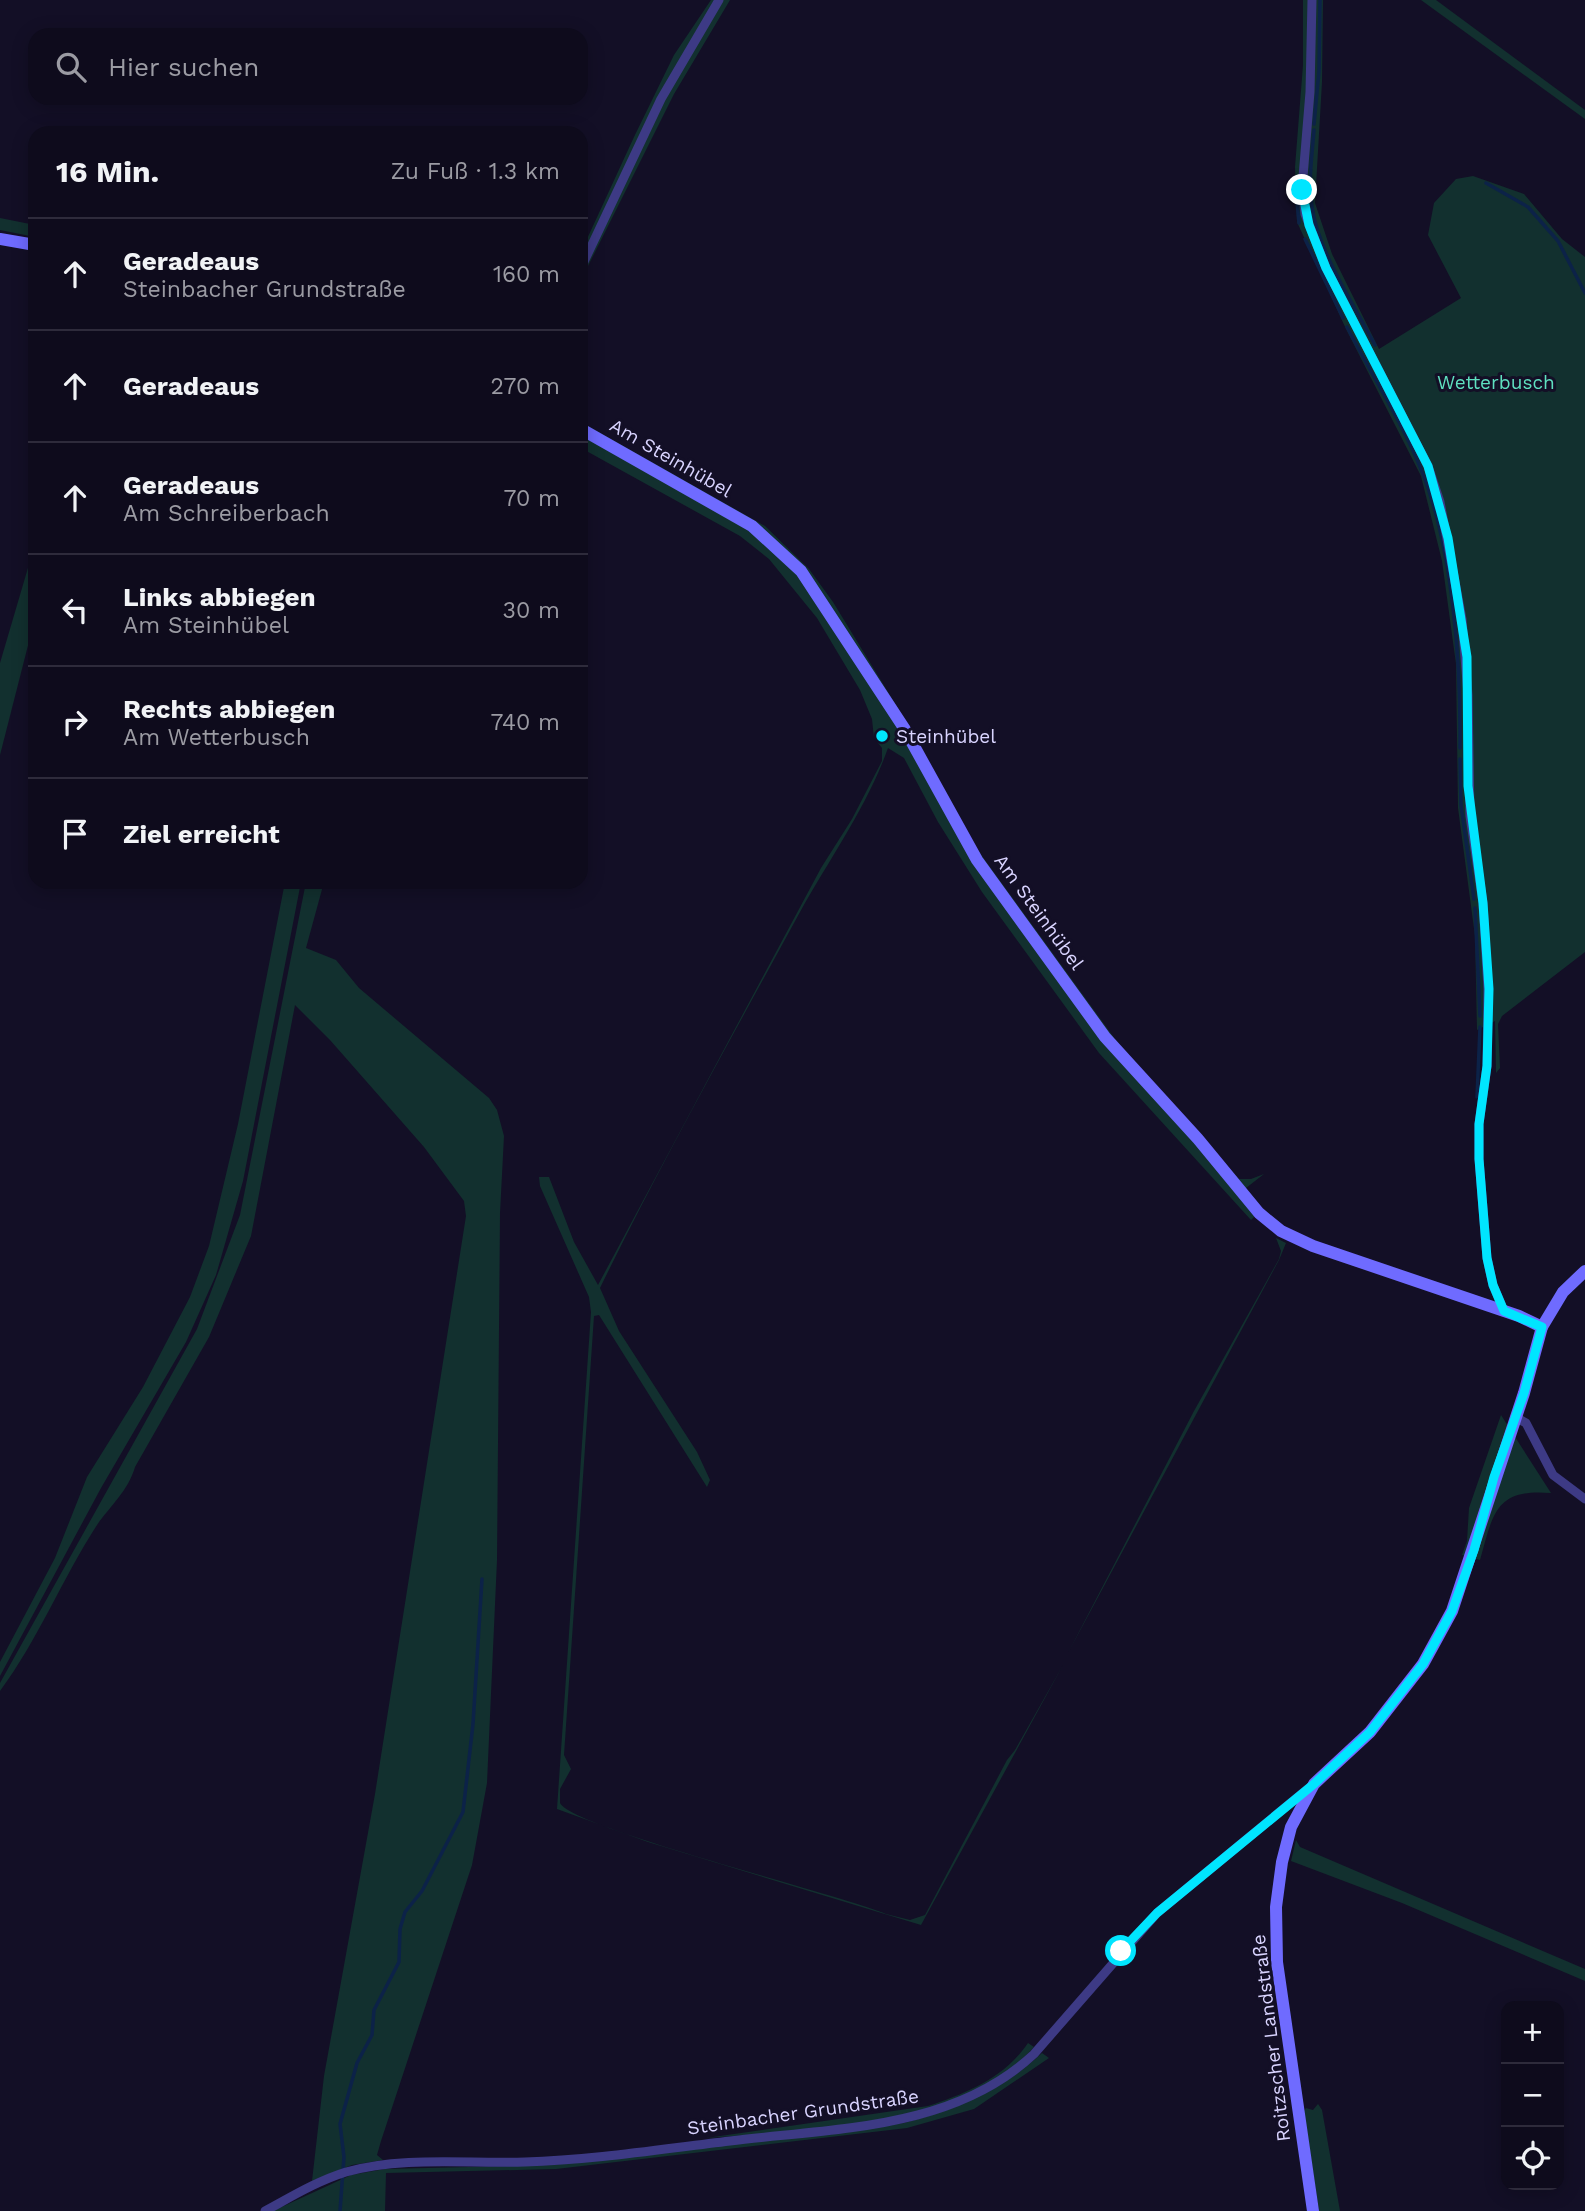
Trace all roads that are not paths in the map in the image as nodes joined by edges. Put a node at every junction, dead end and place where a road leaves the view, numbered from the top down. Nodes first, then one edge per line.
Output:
1 (719, 0) edge
2 (1312, 0) edge
3 (0, 239) edge
4 (28, 244) edge
5 (588, 253) edge
6 (588, 433) edge
7 (1585, 1271) edge
8 (1504, 1311) junction
9 (1542, 1327) junction
10 (1513, 1423) junction
11 (1585, 1499) edge
12 (1314, 1784) junction
13 (1274, 1817) junction
14 (1291, 1827) junction
15 (265, 2211) edge
16 (1313, 2211) edge

1 - 5 street
2 - 8 street
3 - 4 street
6 - 8 street, Am Steinhübel
7 - 9 street, Roitzscher Landstraße
8 - 9 street, Am Steinhübel
9 - 10 street, Roitzscher Landstraße
10 - 11 street
10 - 12 street, Roitzscher Landstraße
12 - 13 street, Steinbacher Grundstraße
12 - 14 street, Roitzscher Landstraße
13 - 14 street
13 - 15 street, Steinbacher Grundstraße
14 - 16 street, Roitzscher Landstraße

